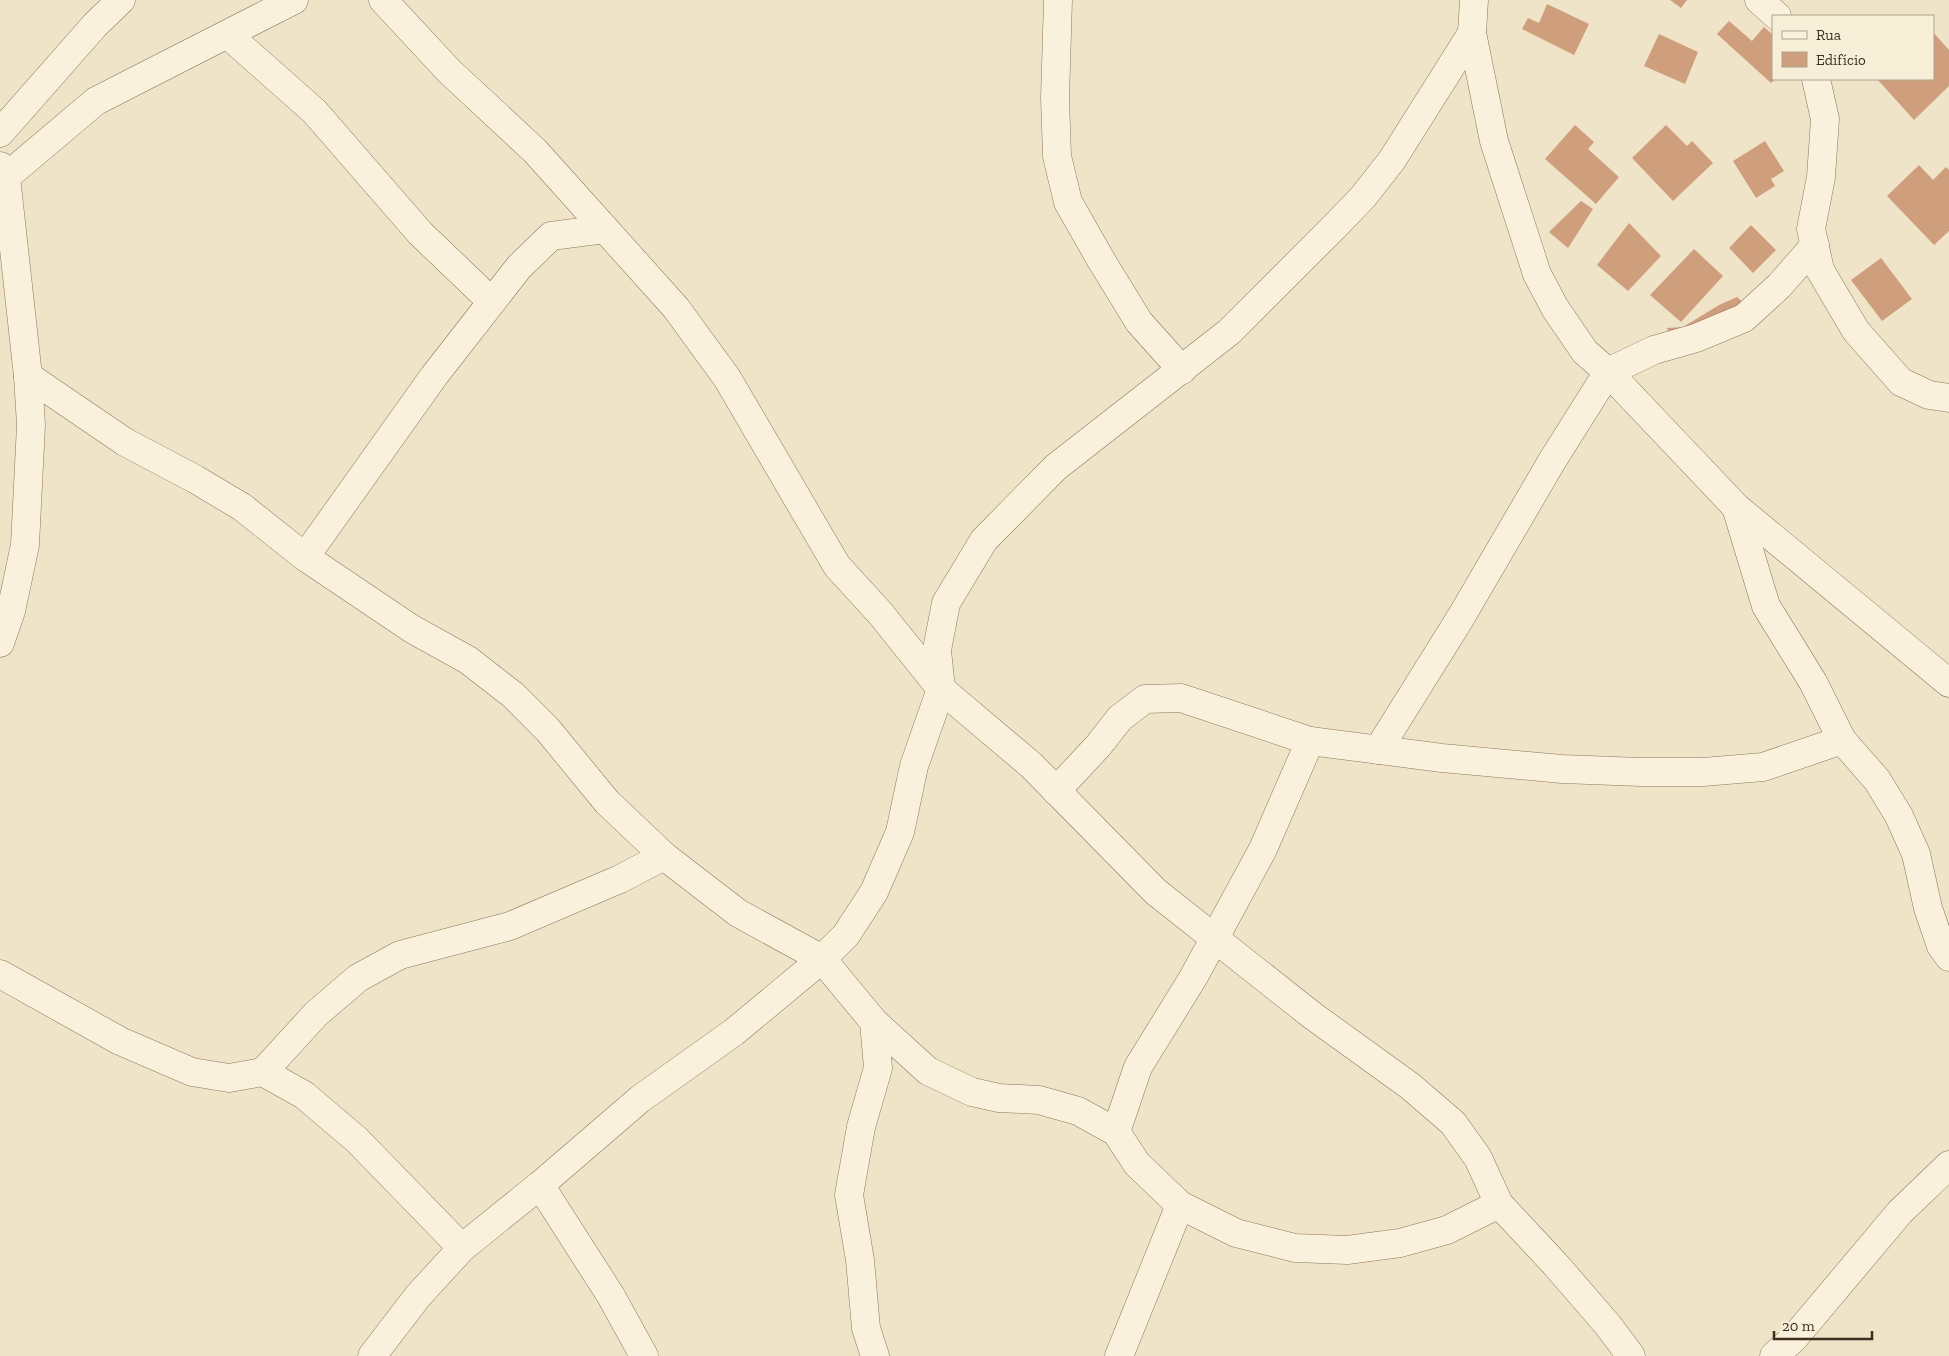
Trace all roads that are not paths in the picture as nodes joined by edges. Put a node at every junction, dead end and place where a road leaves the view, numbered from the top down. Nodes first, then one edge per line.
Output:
1 (121, 0) edge
2 (294, 0) edge
3 (383, 0) edge
4 (1058, 0) edge
5 (1474, 0) edge
6 (1759, 0) edge
7 (1776, 15) edge
8 (1472, 33) junction
9 (228, 35) junction
10 (1816, 80) edge
11 (0, 133) edge
12 (3, 171) edge
13 (605, 229) junction
14 (1815, 245) junction
15 (491, 302) junction
16 (1182, 370) junction
17 (1608, 372) junction
18 (28, 376) junction
19 (1949, 398) edge
20 (1736, 507) junction
21 (304, 557) junction
22 (0, 642) edge
23 (1949, 683) edge
24 (941, 689) junction
25 (1842, 740) junction
26 (1310, 741) junction
27 (1378, 750) junction
28 (1056, 791) junction
29 (664, 856) junction
30 (1214, 940) junction
31 (1949, 957) edge
32 (822, 959) junction
33 (0, 974) edge
34 (874, 1022) junction
35 (263, 1072) junction
36 (1116, 1132) junction
37 (1949, 1165) edge
38 (540, 1185) junction
39 (1499, 1204) junction
40 (1180, 1205) junction
41 (462, 1248) junction
42 (372, 1356) edge
43 (644, 1356) edge
44 (875, 1356) edge
45 (1119, 1356) edge
46 (1630, 1356) edge
47 (1774, 1356) edge

1 - 11 street
2 - 9 street
3 - 13 street
4 - 16 street
5 - 8 street
6 - 7 street
8 - 16 street
8 - 17 street
9 - 12 street
9 - 15 street
10 - 14 street
12 - 18 street
13 - 15 street
13 - 24 street
14 - 17 street
14 - 19 street
15 - 21 street
16 - 24 street
17 - 20 street
17 - 27 street
18 - 21 street
18 - 22 street
20 - 23 street
20 - 25 street
21 - 29 street
24 - 28 street
24 - 32 street
25 - 27 street
25 - 31 street
26 - 27 street
26 - 28 street
26 - 30 street
28 - 30 street
29 - 32 street
29 - 35 street
30 - 36 street
30 - 39 street
32 - 34 street
32 - 38 street
33 - 35 street
34 - 36 street
34 - 44 street
35 - 41 street
36 - 40 street
37 - 47 street
38 - 41 street
38 - 43 street
39 - 40 street
39 - 46 street
40 - 45 street
41 - 42 street

